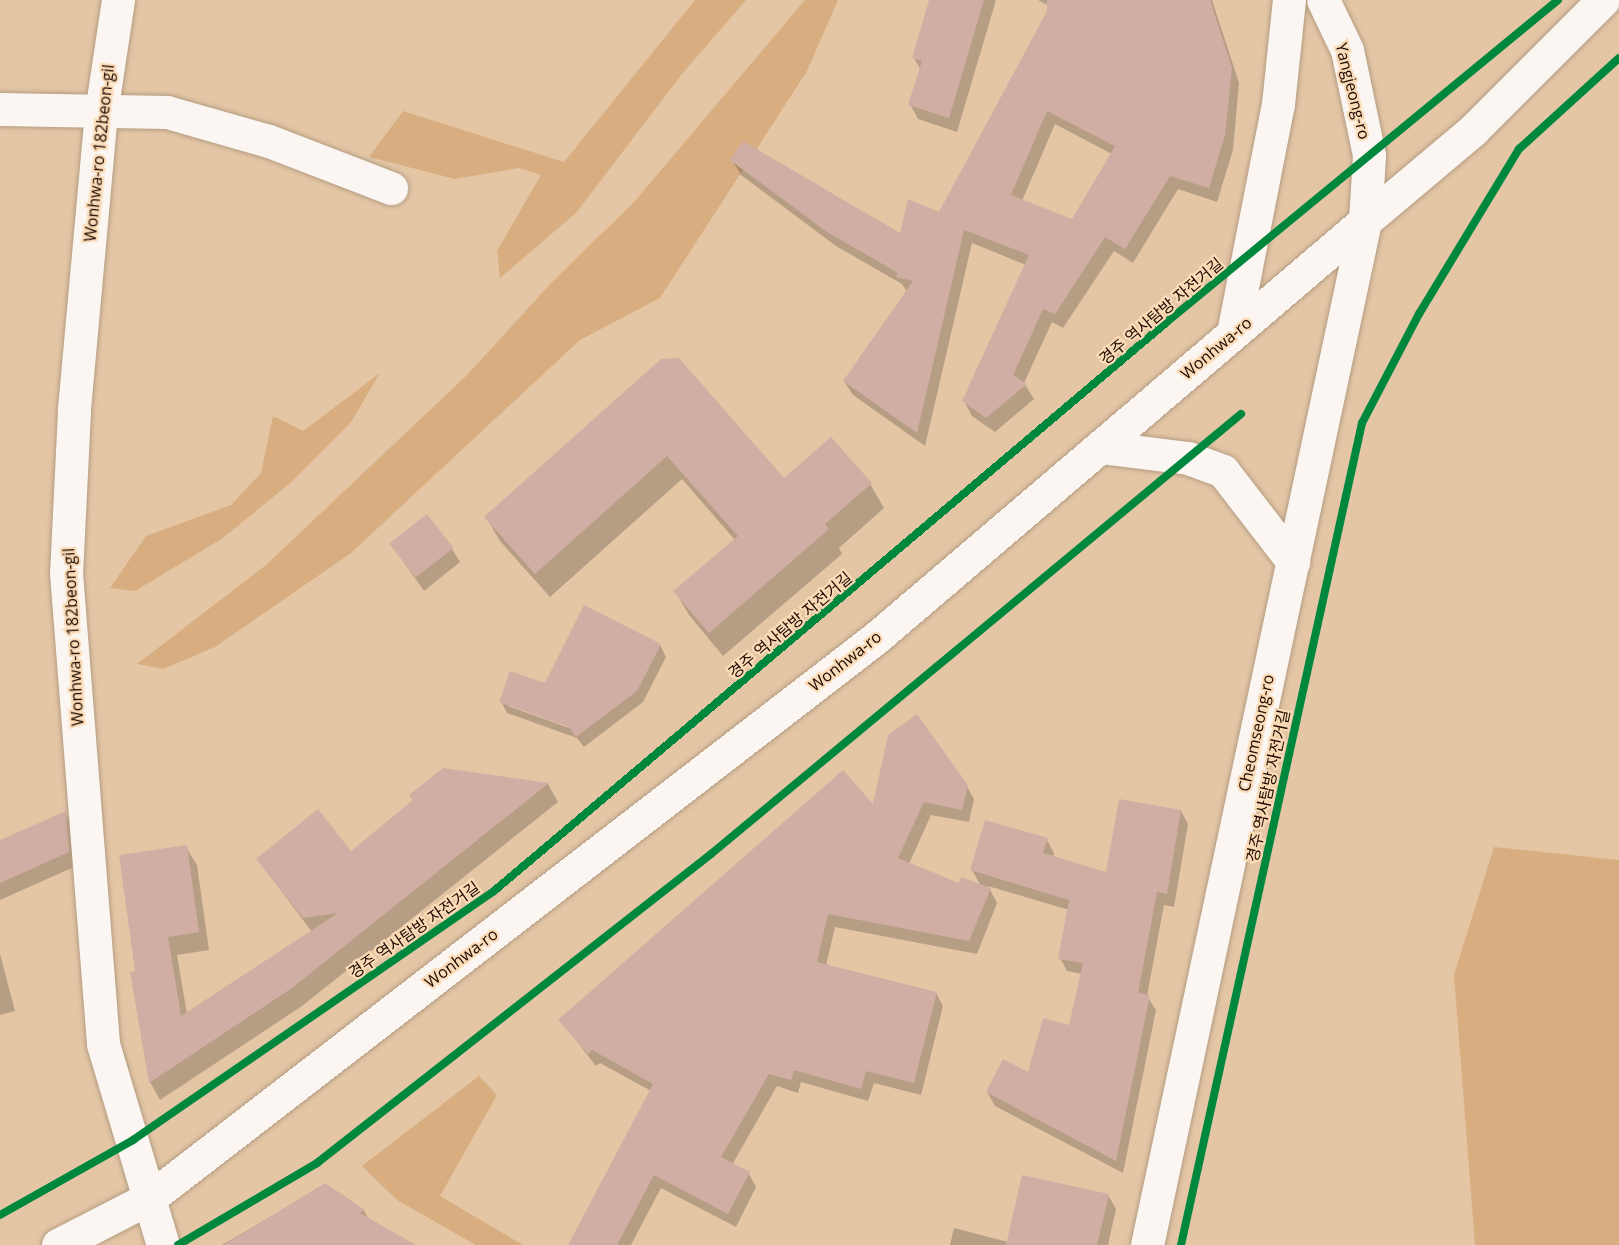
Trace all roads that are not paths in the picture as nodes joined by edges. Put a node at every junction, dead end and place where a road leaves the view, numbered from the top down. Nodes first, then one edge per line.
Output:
1 (118, 0) edge
2 (1289, 0) edge
3 (1323, 0) edge
4 (1595, 10) edge
5 (1619, 14) edge
6 (0, 109) edge
7 (101, 112) junction
8 (391, 188) dead end
9 (1365, 221) junction
10 (1233, 333) junction
11 (1100, 447) junction
12 (1293, 562) junction
13 (151, 1197) junction
14 (58, 1245) edge
15 (164, 1245) edge
16 (1147, 1245) edge

1 - 7 street, Wonhwa-ro 182beon-gil
2 - 10 street
3 - 9 street, Yangjeong-ro
4 - 5 street, Wonhwa-ro
4 - 9 street, Wonhwa-ro
6 - 7 street
7 - 8 street
7 - 13 street, Wonhwa-ro 182beon-gil
9 - 10 street, Wonhwa-ro
9 - 12 street, Cheomseong-ro
10 - 11 street, Wonhwa-ro
11 - 12 street
11 - 13 street, Wonhwa-ro
12 - 16 street, Cheomseong-ro
13 - 14 street, Wonhwa-ro
13 - 15 street, Wonhwa-ro 182beon-gil

